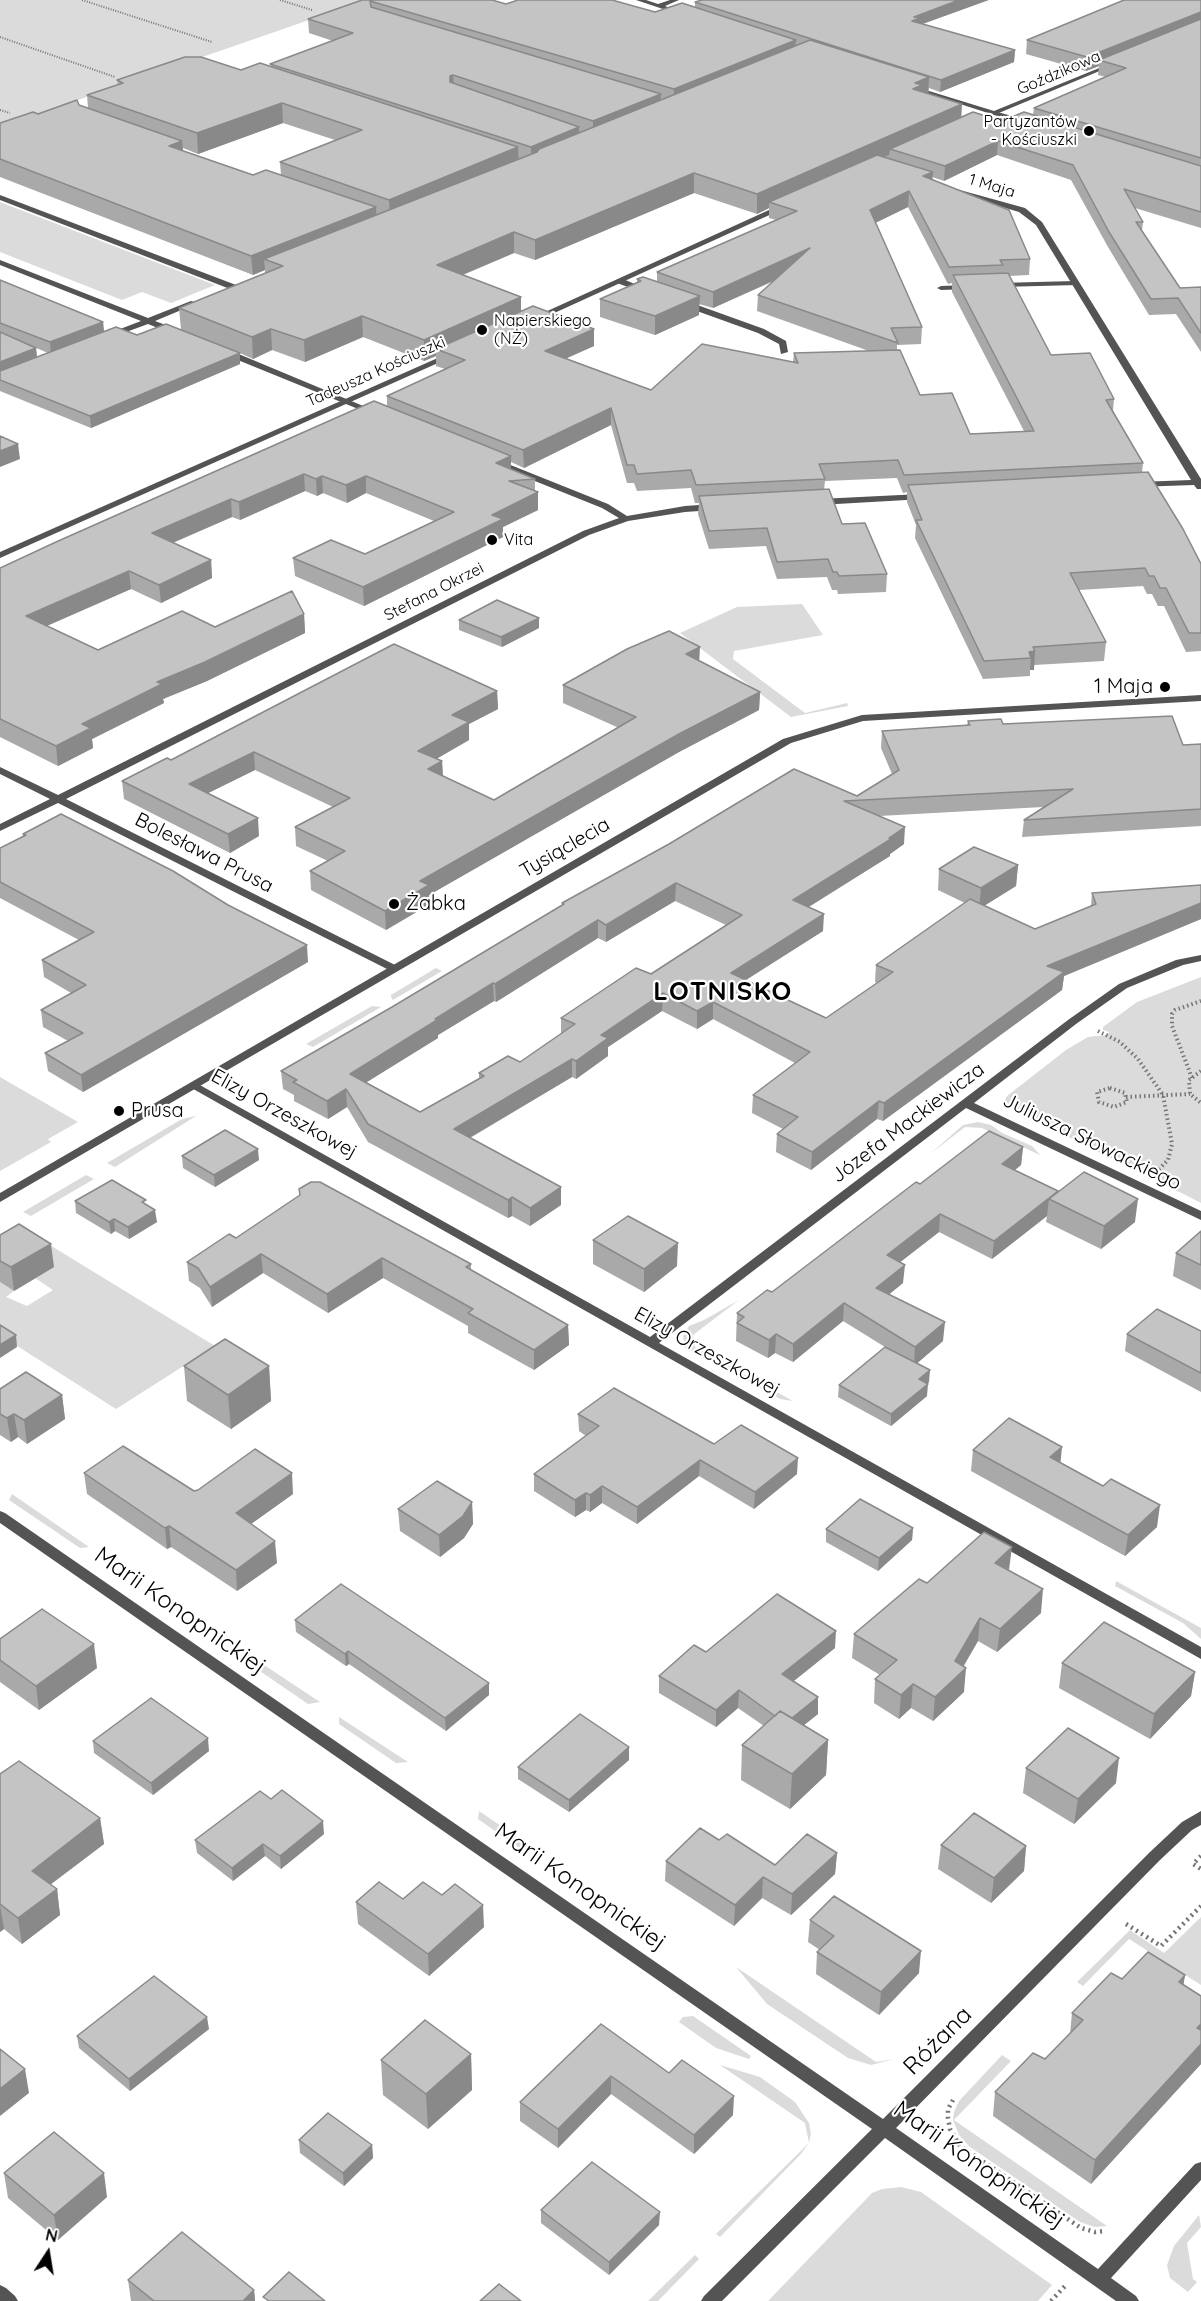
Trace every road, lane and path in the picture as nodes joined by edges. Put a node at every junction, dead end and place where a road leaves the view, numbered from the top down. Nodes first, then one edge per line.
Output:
1 (82, 0) edge
2 (280, 0) edge
3 (639, 0) edge
4 (675, 0) edge
5 (658, 6) junction
6 (312, 10) dead end
7 (690, 16) edge
8 (0, 37) edge
9 (212, 42) dead end
10 (1124, 60) edge
11 (115, 77) dead end
12 (905, 85) edge
13 (0, 110) edge
14 (10, 113) dead end
15 (994, 113) junction
16 (1028, 124) edge
17 (957, 129) edge
18 (944, 186) edge
19 (0, 197) edge
20 (791, 204) edge
21 (0, 262) edge
22 (620, 281) junction
23 (243, 283) edge
24 (1075, 283) junction
25 (974, 286) edge
26 (986, 286) edge
27 (233, 287) junction
28 (941, 288) dead end
29 (224, 291) edge
30 (652, 292) edge
31 (204, 299) edge
32 (674, 300) edge
33 (149, 321) junction
34 (523, 324) edge
35 (182, 335) edge
36 (105, 338) edge
37 (215, 348) edge
38 (784, 351) dead end
39 (459, 352) edge
40 (347, 401) junction
41 (390, 419) edge
42 (487, 458) edge
43 (1200, 484) edge
44 (1123, 486) edge
45 (934, 496) edge
46 (805, 503) edge
47 (728, 507) edge
48 (626, 519) junction
49 (0, 555) edge
50 (1201, 698) edge
51 (0, 770) edge
52 (57, 799) junction
53 (0, 828) edge
54 (1201, 958) edge
55 (393, 968) junction
56 (1201, 1001) edge
57 (1096, 1031) dead end
58 (1201, 1071) edge
59 (1192, 1078) junction
60 (194, 1086) junction
61 (1190, 1094) junction
62 (1162, 1095) junction
63 (1126, 1097) junction
64 (965, 1103) junction
65 (1201, 1103) edge
66 (1157, 1170) dead end
67 (0, 1198) edge
68 (1201, 1216) edge
69 (651, 1343) junction
70 (0, 1516) edge
71 (1201, 1654) edge
72 (1201, 1817) edge
73 (1201, 1856) edge
74 (1201, 1869) edge
75 (1201, 1906) edge
76 (1119, 1931) dead end
77 (956, 2096) dead end
78 (885, 2128) junction
79 (1201, 2169) edge
80 (1116, 2231) dead end
81 (1099, 2279) junction
82 (1065, 2285) dead end
83 (0, 2293) edge
84 (9, 2301) edge
85 (710, 2301) edge
86 (1051, 2301) edge
87 (1130, 2301) edge

1 - 9 path
2 - 6 path
3 - 5 street
4 - 5 street
5 - 7 street
8 - 11 path
10 - 15 street, Goździkowa
12 - 15 street
13 - 14 path
15 - 16 street
15 - 17 street
18 - 24 street, 1 Maja
19 - 27 street
20 - 22 street
21 - 33 street
22 - 30 street
22 - 34 street
23 - 27 street
24 - 26 street
24 - 43 street, 1 Maja
25 - 28 street
27 - 29 street
31 - 33 street
32 - 38 street
33 - 35 street
33 - 36 street
37 - 40 street
39 - 40 street, Tadeusza Kościuszki
40 - 41 street
40 - 49 street, Tadeusza Kościuszki
42 - 48 street
43 - 44 street
45 - 46 street
47 - 48 street, Stefana Okrzei
48 - 52 street, Stefana Okrzei
50 - 55 street, Tysiąclecia
51 - 52 street, Bolesława Prusa
52 - 53 street, Stefana Okrzei
52 - 55 street, Bolesława Prusa
54 - 64 street, Józefa Mackiewicza
55 - 60 street, Tysiąclecia
56 - 59 path
57 - 62 path
58 - 59 path
59 - 61 path
60 - 67 street, Tysiąclecia
60 - 69 street, Elizy Orzeszkowej
61 - 62 path
61 - 65 path
62 - 63 path
62 - 66 path
63 - 63 path
64 - 68 street, Juliusza Słowackiego
64 - 69 street, Józefa Mackiewicza
69 - 71 street, Elizy Orzeszkowej
70 - 78 street, Marii Konopnickiej
72 - 78 street, Różana
73 - 74 path
75 - 76 path
77 - 80 path
78 - 81 street, Marii Konopnickiej
78 - 85 street, Różana
79 - 81 street
81 - 87 street, Marii Konopnickiej
82 - 86 path
83 - 84 street

